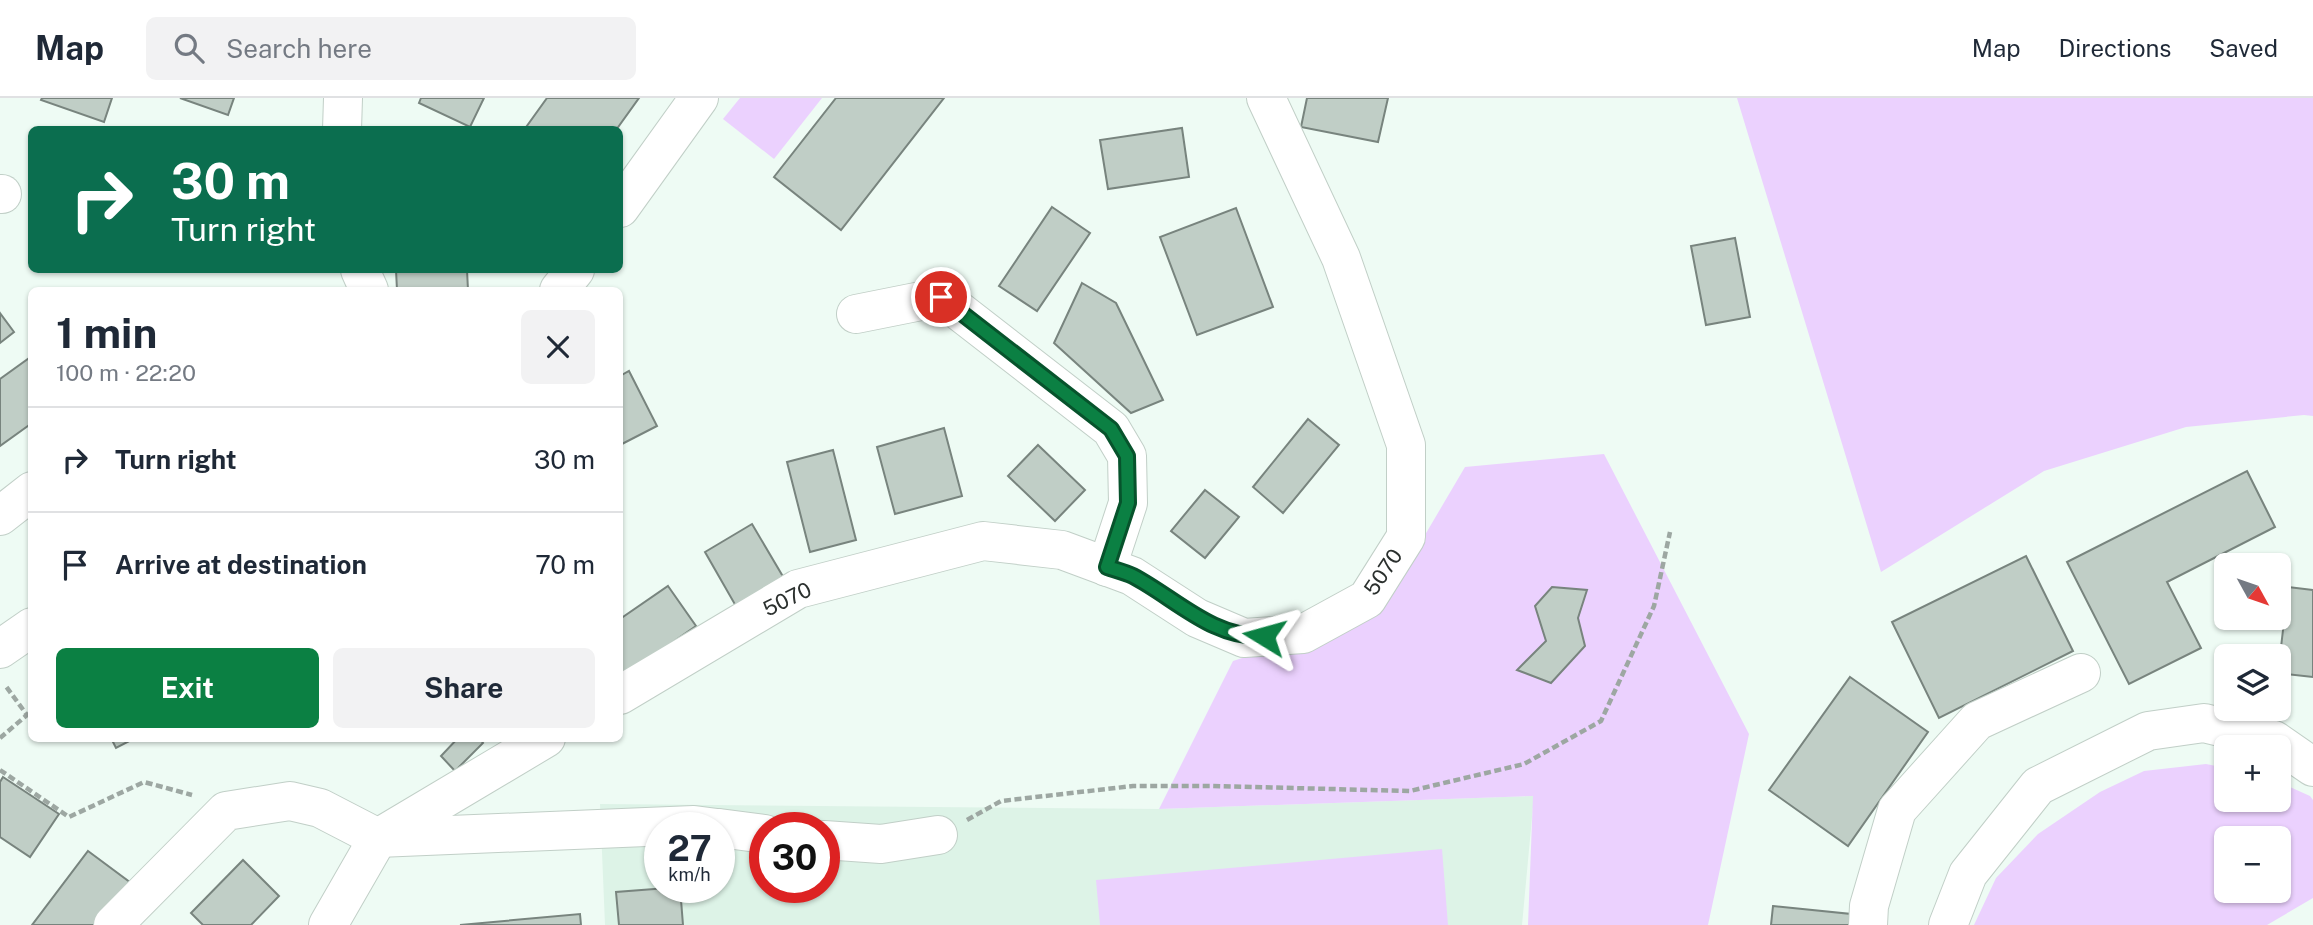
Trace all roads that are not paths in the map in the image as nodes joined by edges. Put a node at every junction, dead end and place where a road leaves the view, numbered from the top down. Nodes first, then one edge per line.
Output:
1 (343, 98) edge
2 (699, 98) edge
3 (1266, 98) edge
4 (342, 126) edge
5 (623, 204) edge
6 (573, 273) edge
7 (561, 287) edge
8 (856, 314) dead end
9 (28, 494) edge
10 (0, 516) edge
11 (1107, 567) junction
12 (28, 630) edge
13 (0, 649) edge
14 (2081, 673) dead end
15 (623, 693) edge
16 (539, 742) edge
17 (2313, 767) edge
18 (644, 827) edge
19 (938, 835) road end
20 (378, 838) junction
21 (840, 841) edge
22 (113, 925) edge
23 (328, 925) edge
24 (1868, 925) edge
25 (1948, 925) edge

1 - 4 street
2 - 5 street
3 - 11 street, 5070
6 - 7 street
8 - 11 street
9 - 10 street
11 - 15 street, 5070
12 - 13 street
14 - 24 street
16 - 20 street
17 - 25 street
18 - 20 street
19 - 21 street
20 - 22 street
20 - 23 street

